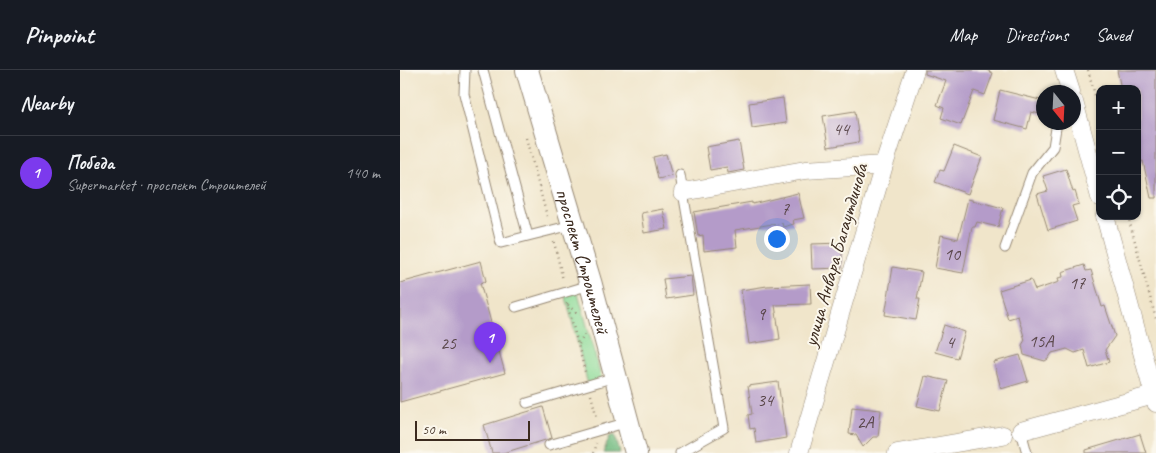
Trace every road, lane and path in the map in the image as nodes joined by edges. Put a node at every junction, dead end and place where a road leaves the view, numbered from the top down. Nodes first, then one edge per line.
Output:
1 (465, 70) edge
2 (483, 70) edge
3 (528, 70) edge
4 (915, 70) edge
5 (1064, 70) edge
6 (1088, 70) edge
7 (1069, 85) edge
8 (1096, 99) edge
9 (1056, 130) edge
10 (1081, 130) edge
11 (526, 136) dead end
12 (884, 165) junction
13 (1096, 183) edge
14 (681, 184) joint
15 (1106, 220) edge
16 (1129, 220) edge
17 (573, 224) junction
18 (551, 230) junction
19 (528, 236) junction
20 (1006, 248) dead end
21 (591, 285) junction
22 (565, 293) junction
23 (516, 307) dead end
24 (580, 317) dead end
25 (1156, 319) edge
26 (585, 334) dead end
27 (578, 346) junction
28 (616, 377) junction
29 (588, 386) junction
30 (1155, 397) edge
31 (527, 403) dead end
32 (628, 422) junction
33 (601, 430) junction
34 (1021, 431) joint
35 (1003, 435) dead end
36 (549, 445) dead end
37 (593, 453) edge
38 (636, 453) edge
39 (680, 453) edge
40 (799, 453) edge
41 (897, 453) edge
42 (1027, 453) edge

1 - 19 lane
2 - 19 lane
3 - 17 street, проспект Строителей
4 - 12 street, улица Анвара Багаутдинова
5 - 7 street
6 - 8 path
9 - 20 lane
10 - 13 street
11 - 18 path
12 - 14 street
12 - 40 street, улица Анвара Багаутдинова
14 - 39 lane
15 - 30 street
16 - 25 path
17 - 18 lane
17 - 21 street, проспект Строителей
18 - 19 lane
18 - 22 path
21 - 22 lane
21 - 28 street, проспект Строителей
22 - 23 lane
24 - 27 path
26 - 27 path
27 - 29 path
28 - 29 lane
28 - 32 street, проспект Строителей
29 - 31 lane
29 - 33 path
30 - 34 street
32 - 33 lane
32 - 38 street, проспект Строителей
33 - 36 lane
33 - 37 path
34 - 42 lane
35 - 41 street

